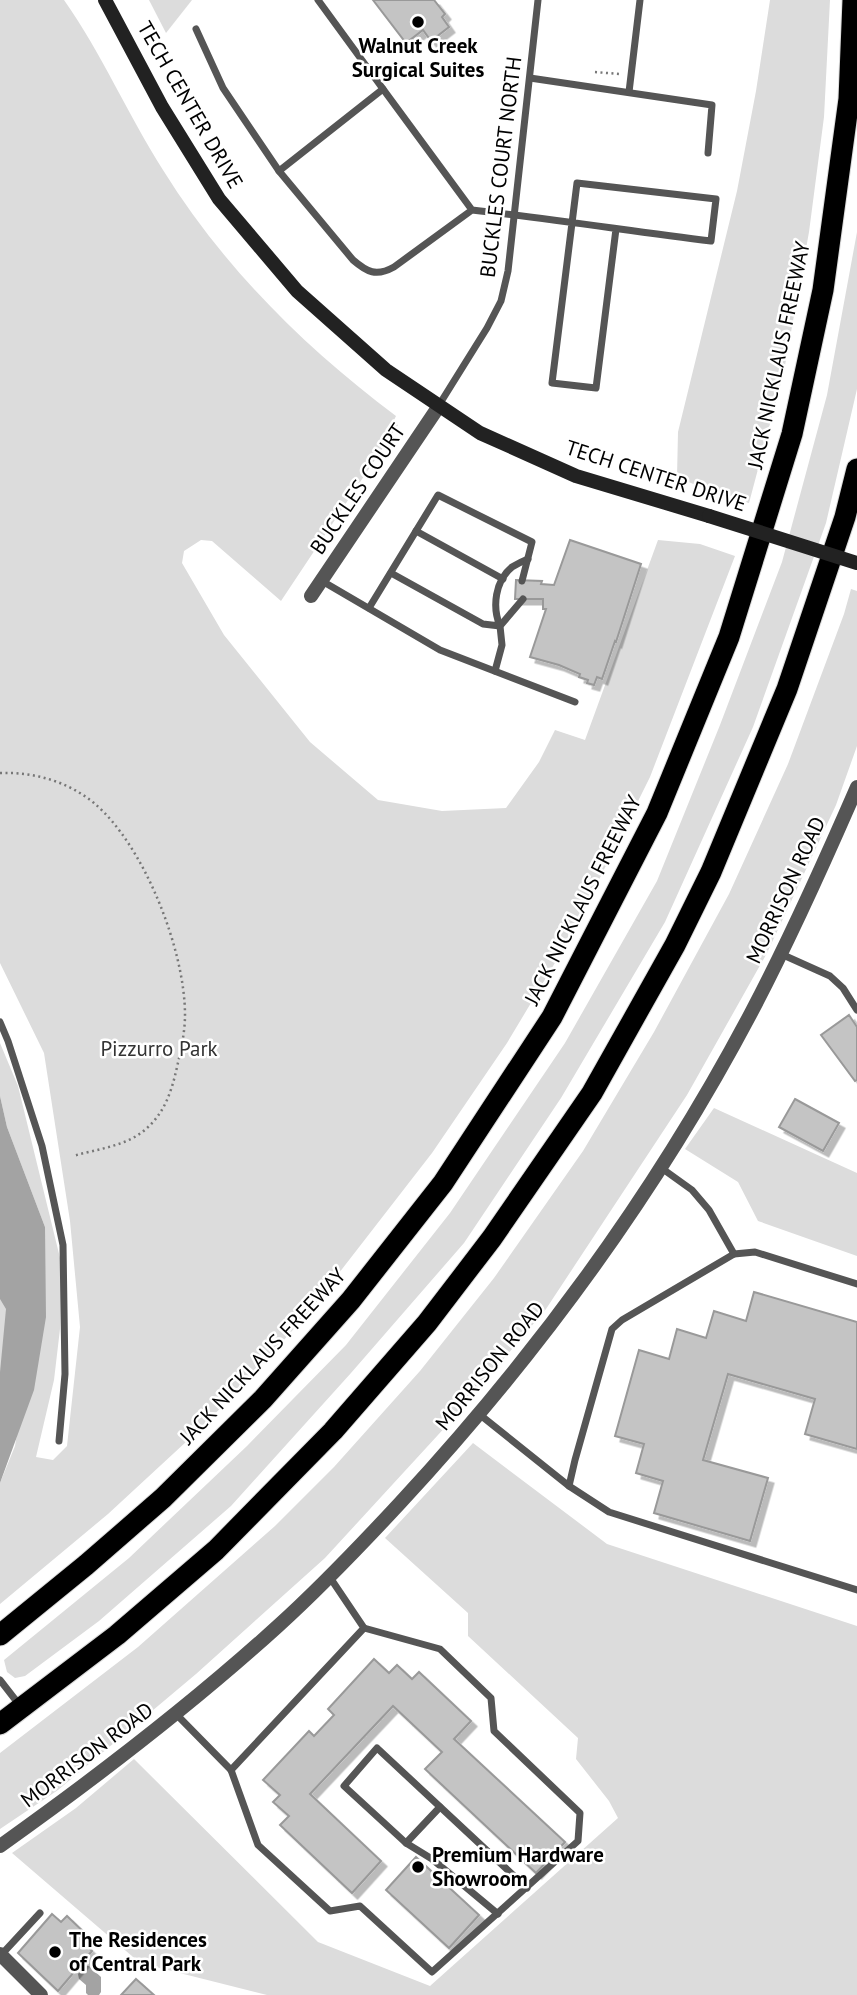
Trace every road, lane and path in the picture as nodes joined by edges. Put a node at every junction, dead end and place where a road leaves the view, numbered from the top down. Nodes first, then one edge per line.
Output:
1 (105, 0) edge
2 (318, 0) edge
3 (538, 0) edge
4 (640, 0) edge
5 (853, 0) edge
6 (196, 29) dead end
7 (595, 72) dead end
8 (622, 75) dead end
9 (530, 78) junction
10 (383, 89) junction
11 (629, 92) junction
12 (708, 153) dead end
13 (279, 171) junction
14 (472, 211) junction
15 (514, 215) junction
16 (572, 223) junction
17 (616, 229) junction
18 (439, 405) junction
19 (857, 469) edge
20 (416, 531) junction
21 (528, 559) junction
22 (857, 563) edge
23 (391, 573) junction
24 (503, 579) junction
25 (321, 580) junction
26 (522, 580) dead end
27 (311, 596) dead end
28 (523, 599) dead end
29 (369, 608) junction
30 (500, 626) junction
31 (495, 671) junction
32 (575, 702) dead end
33 (0, 773) edge
34 (857, 786) edge
35 (780, 954) junction
36 (857, 1010) edge
37 (0, 1022) edge
38 (73, 1156) dead end
39 (659, 1167) junction
40 (733, 1254) junction
41 (857, 1284) edge
42 (479, 1414) junction
43 (59, 1441) dead end
44 (569, 1486) junction
45 (329, 1576) junction
46 (857, 1590) edge
47 (364, 1628) junction
48 (0, 1636) edge
49 (0, 1680) edge
50 (21, 1708) junction
51 (176, 1714) junction
52 (0, 1724) edge
53 (232, 1769) junction
54 (440, 1807) junction
55 (406, 1843) junction
56 (0, 1846) edge
57 (527, 1888) junction
58 (40, 1913) dead end
59 (498, 1914) junction
60 (0, 1955) edge
61 (40, 1995) edge

1 - 18 main road, TECH CENTER DRIVE
2 - 10 lane
3 - 9 lane, BUCKLES COURT NORTH
4 - 11 lane
5 - 48 highway, JACK NICKLAUS FREEWAY
6 - 13 lane
7 - 8 path
9 - 11 lane
9 - 15 lane, BUCKLES COURT NORTH
10 - 13 lane
10 - 14 lane
11 - 12 lane
13 - 14 lane
14 - 15 lane
15 - 16 lane
15 - 18 lane, BUCKLES COURT NORTH
16 - 17 lane
16 - 17 lane
16 - 17 lane
18 - 22 main road, TECH CENTER DRIVE, bridge
18 - 25 street, BUCKLES COURT
19 - 50 highway
20 - 21 lane
20 - 23 lane
20 - 24 lane
21 - 24 lane
21 - 26 lane
23 - 29 lane
23 - 30 lane
24 - 30 lane
25 - 27 street, BUCKLES COURT
25 - 29 lane
28 - 30 lane
29 - 31 lane
30 - 31 lane
31 - 32 lane
33 - 38 path
34 - 35 street, MORRISON ROAD
35 - 36 lane
35 - 39 street, MORRISON ROAD
37 - 43 lane
39 - 40 lane
39 - 42 street, MORRISON ROAD
40 - 41 lane
40 - 44 lane
42 - 44 lane
42 - 45 street, MORRISON ROAD
44 - 46 lane
45 - 47 lane
45 - 51 street, MORRISON ROAD
47 - 53 lane
47 - 57 lane
49 - 50 lane
50 - 52 highway
51 - 53 lane
51 - 56 street, MORRISON ROAD
53 - 59 lane
54 - 55 lane
54 - 55 lane
54 - 57 lane
55 - 59 lane
57 - 59 lane
58 - 60 lane
60 - 61 street

